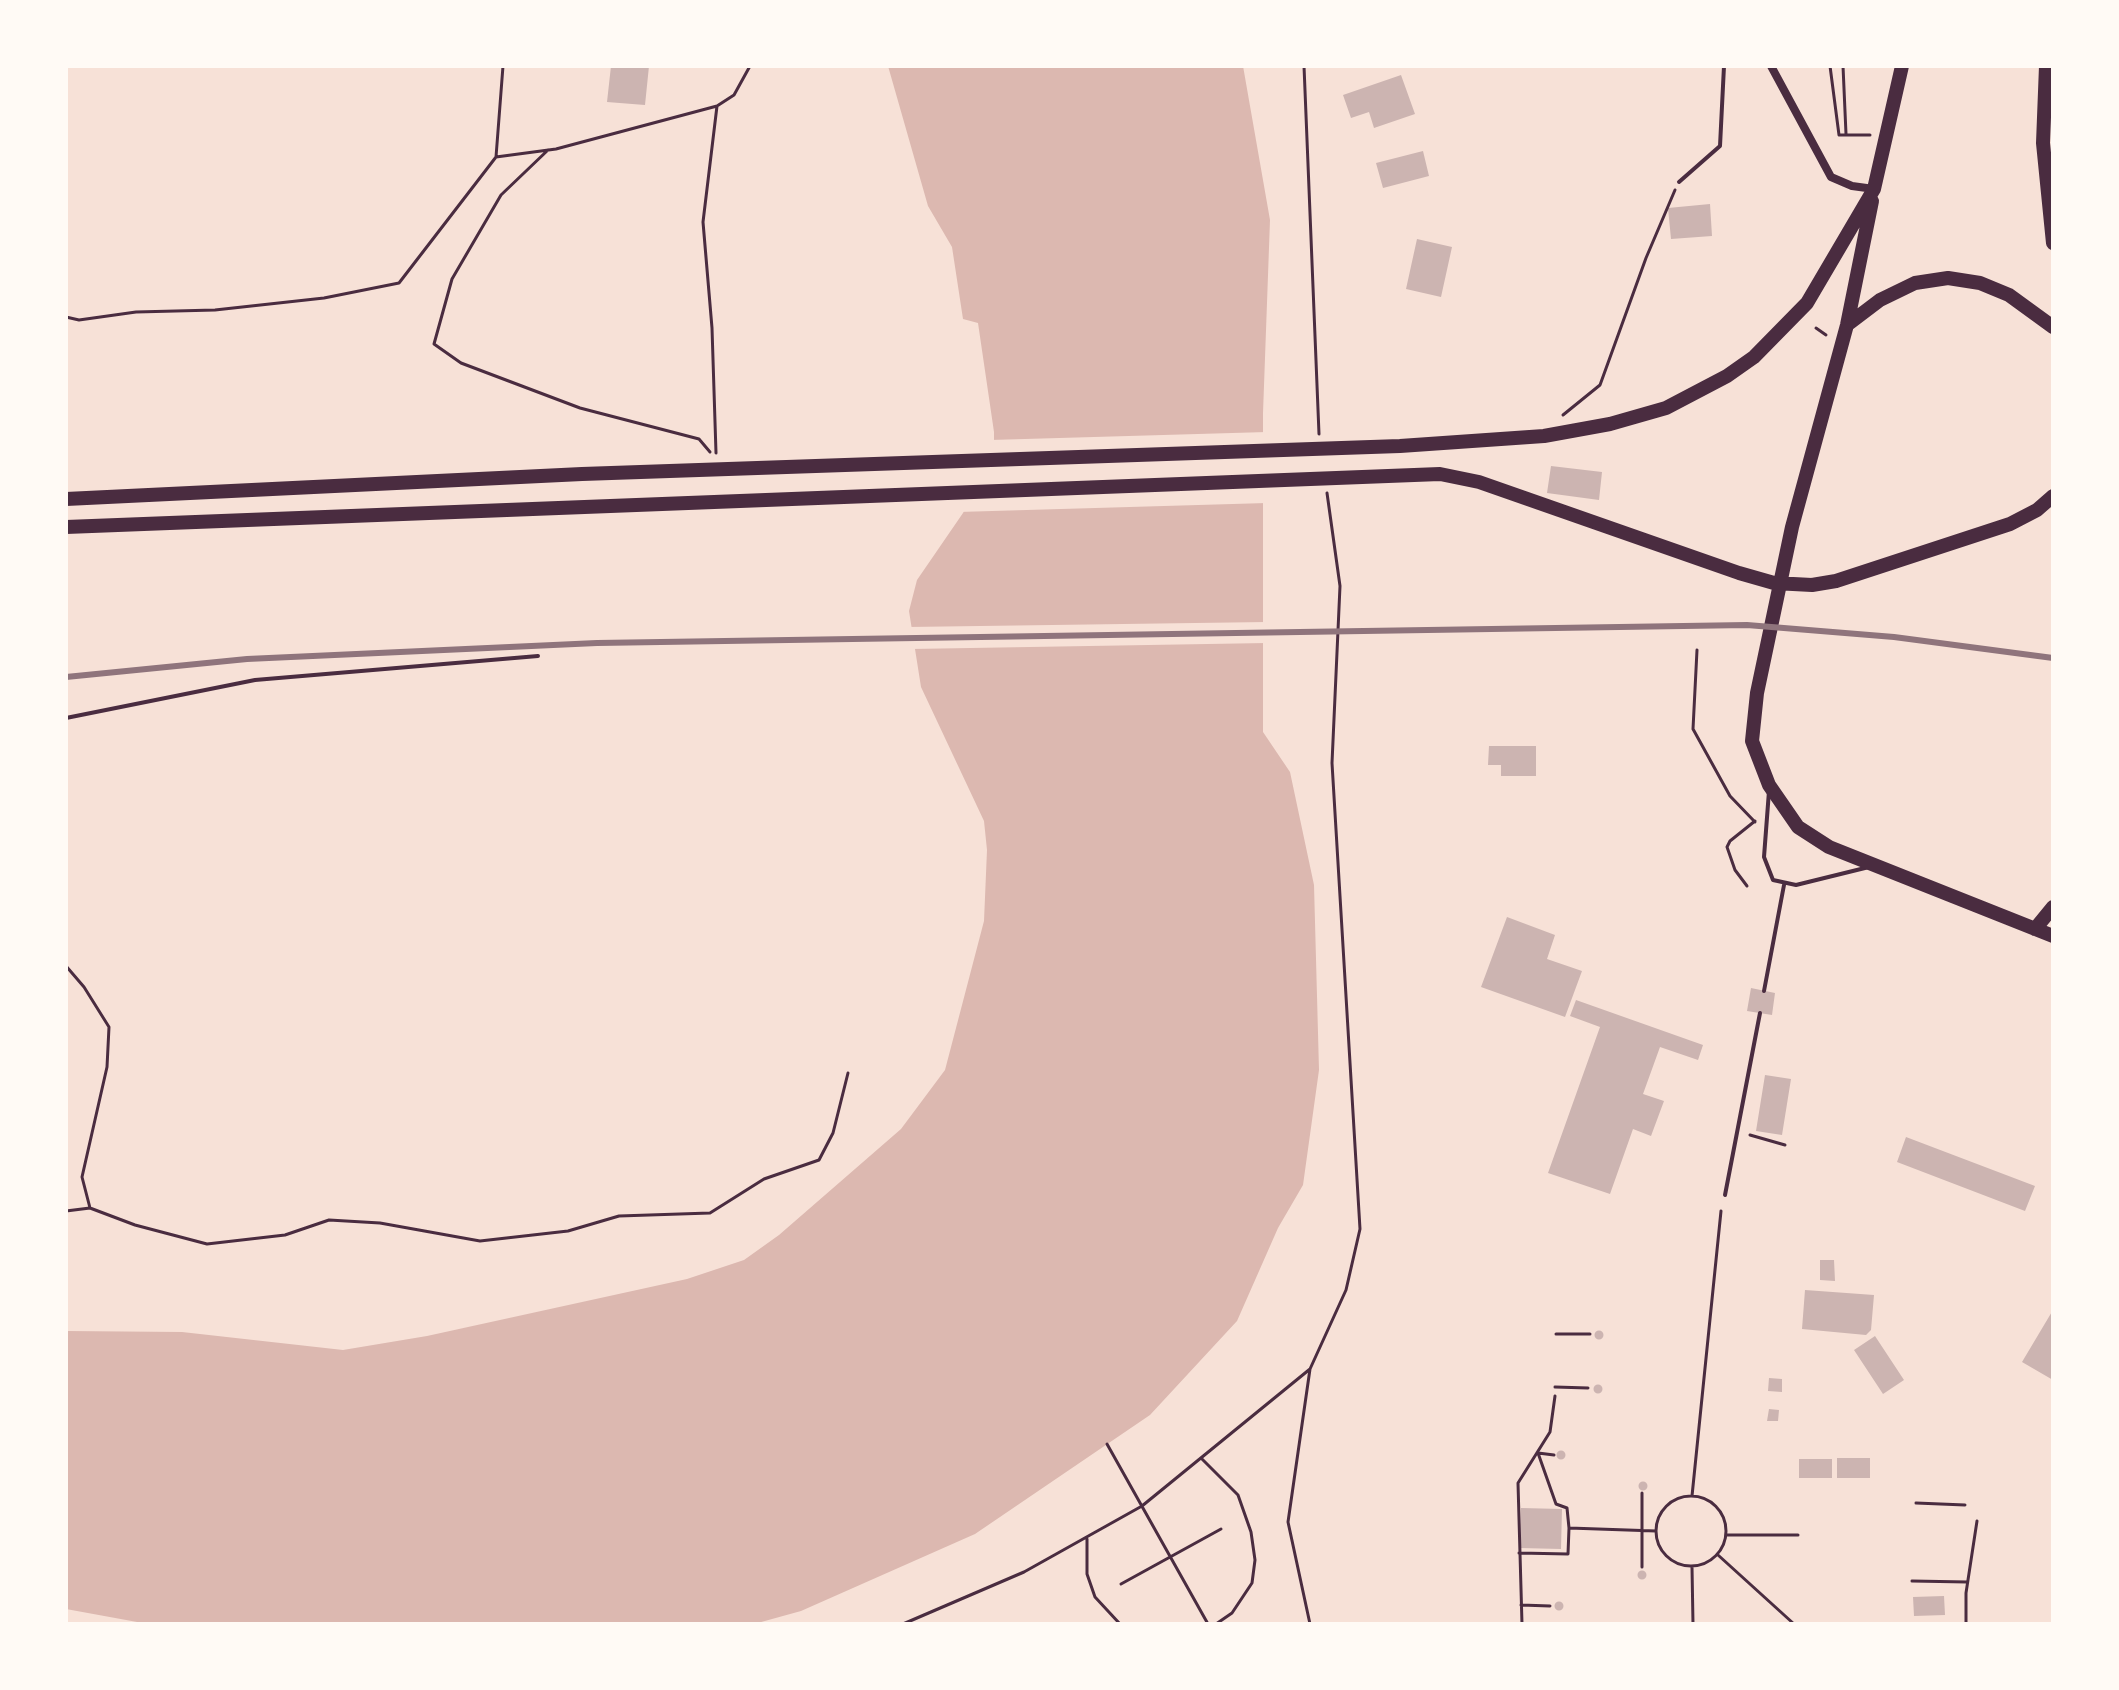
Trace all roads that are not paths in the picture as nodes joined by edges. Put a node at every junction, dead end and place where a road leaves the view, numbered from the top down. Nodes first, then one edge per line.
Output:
1 (1724, 66) edge
2 (1771, 66) edge
3 (1902, 66) edge
4 (2046, 66) edge
5 (1679, 182) road end
6 (1874, 189) junction
7 (2053, 243) edge
8 (1847, 325) junction
9 (2053, 327) edge
10 (2053, 496) edge
11 (66, 499) edge
12 (66, 527) edge
13 (538, 656) dead end
14 (66, 718) edge
15 (1769, 785) junction
16 (1875, 866) junction
17 (1784, 885) junction
18 (2053, 907) edge
19 (2035, 929) junction
20 (2053, 936) edge
21 (1764, 991) dead end
22 (1760, 1013) dead end
23 (1725, 1195) dead end

1 - 5 lane
2 - 6 street
3 - 6 main road
4 - 7 main road
6 - 8 main road
6 - 11 main road
8 - 9 main road
8 - 15 main road
10 - 12 main road
13 - 14 lane
15 - 16 main road
15 - 17 lane
16 - 17 lane
16 - 19 main road
17 - 21 lane
18 - 19 main road
19 - 20 main road
22 - 23 lane

